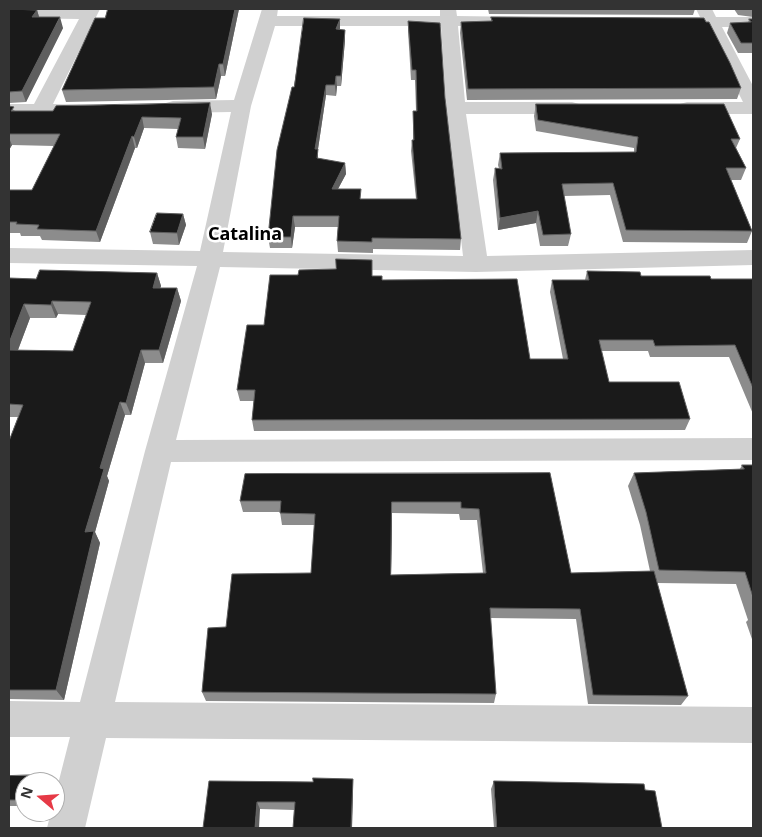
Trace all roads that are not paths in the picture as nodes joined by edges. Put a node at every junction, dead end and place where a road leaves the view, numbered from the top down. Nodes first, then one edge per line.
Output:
1 (90, 12) edge
2 (9, 14) edge
3 (269, 15) edge
4 (448, 15) edge
5 (708, 16) edge
6 (542, 22) edge
7 (651, 22) edge
8 (753, 22) edge
9 (753, 103) edge
10 (242, 106) junction
11 (156, 108) edge
12 (456, 108) junction
13 (595, 108) edge
14 (664, 108) edge
15 (753, 108) edge
16 (108, 109) edge
17 (9, 110) edge
18 (40, 110) junction
19 (9, 255) edge
20 (753, 258) edge
21 (210, 260) junction
22 (476, 264) junction
23 (753, 449) edge
24 (159, 451) junction
25 (9, 719) edge
26 (92, 719) junction
27 (753, 725) edge
28 (66, 828) edge

1 - 2 street
1 - 18 street
3 - 4 street
3 - 10 street
4 - 6 street
4 - 12 street
5 - 7 street
5 - 8 street
5 - 9 street
10 - 11 street
10 - 21 street
12 - 13 street
12 - 22 street
14 - 15 street
16 - 18 street
17 - 18 street
19 - 21 street
20 - 22 street
21 - 22 street
21 - 24 street
23 - 24 street
24 - 26 street
25 - 26 street
26 - 27 street
26 - 28 street

